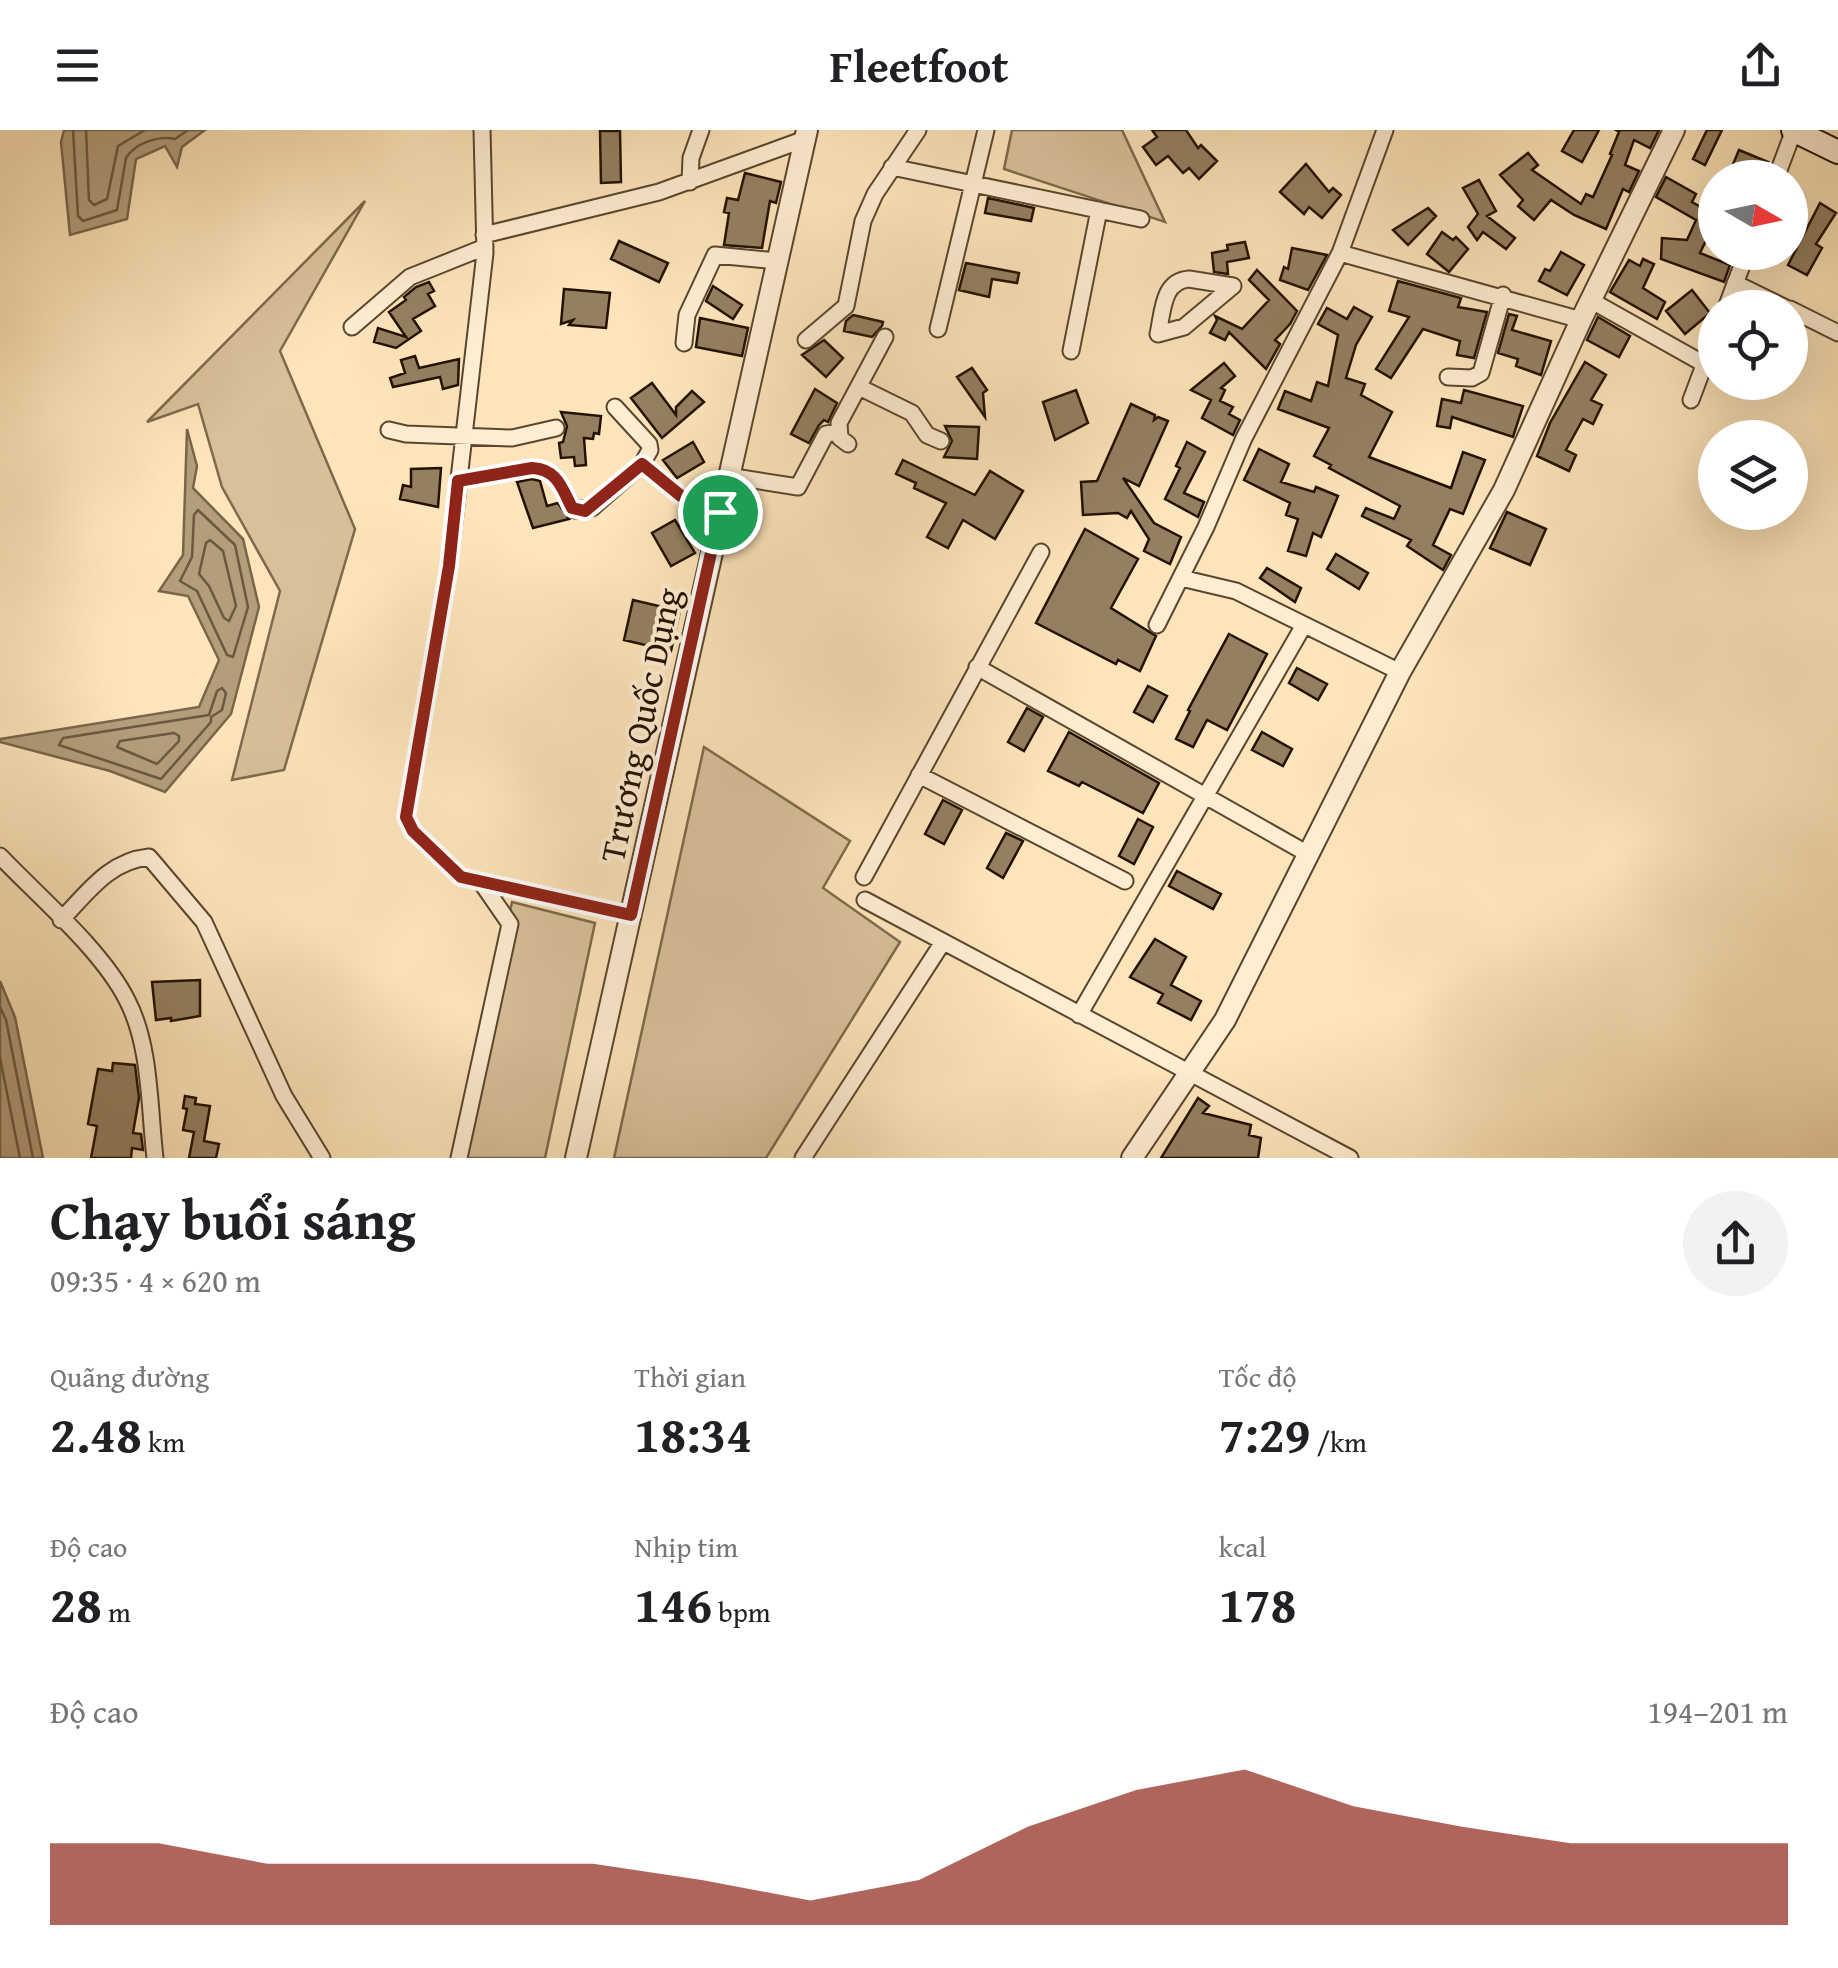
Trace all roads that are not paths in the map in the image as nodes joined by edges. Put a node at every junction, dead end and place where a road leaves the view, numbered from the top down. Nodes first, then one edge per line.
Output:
1 (482, 130) edge
2 (701, 130) edge
3 (918, 130) edge
4 (986, 130) edge
5 (1385, 130) edge
6 (1674, 130) edge
7 (1794, 130) edge
8 (806, 134) edge
9 (1838, 152) edge
10 (1783, 160) edge
11 (892, 167) junction
12 (690, 182) junction
13 (973, 184) junction
14 (1099, 210) junction
15 (1141, 219) dead end
16 (484, 241) junction
17 (1340, 252) junction
18 (777, 261) junction
19 (1740, 270) edge
20 (1735, 283) junction
21 (1732, 290) edge
22 (1750, 290) edge
23 (1503, 296) junction
24 (1586, 310) junction
25 (1808, 318) edge
26 (352, 326) dead end
27 (938, 329) dead end
28 (1838, 333) edge
29 (1158, 334) joint
30 (885, 337) dead end
31 (806, 340) dead end
32 (684, 342) dead end
33 (1071, 350) dead end
34 (1698, 361) edge
35 (1448, 376) dead end
36 (1698, 381) edge
37 (859, 388) junction
38 (1691, 400) dead end
39 (615, 407) dead end
40 (556, 428) dead end
41 (389, 430) dead end
42 (463, 434) junction
43 (940, 441) dead end
44 (642, 464) junction
45 (728, 476) junction
46 (458, 481) junction
47 (720, 512) junction
48 (1041, 552) dead end
49 (1181, 578) junction
50 (1157, 625) dead end
51 (1304, 625) junction
52 (977, 667) junction
53 (1400, 672) junction
54 (919, 775) junction
55 (1206, 795) junction
56 (1308, 854) junction
57 (0, 856) edge
58 (864, 876) dead end
59 (1125, 880) dead end
60 (481, 882) junction
61 (865, 900) dead end
62 (631, 915) junction
63 (61, 920) junction
64 (942, 942) junction
65 (1079, 1015) junction
66 (1190, 1072) junction
67 (155, 1158) edge
68 (322, 1158) edge
69 (459, 1158) edge
70 (576, 1158) edge
71 (803, 1158) edge
72 (1132, 1158) edge
73 (1350, 1158) edge

1 - 16 street
2 - 12 street
3 - 11 street
4 - 13 street
5 - 17 street
6 - 24 street
7 - 9 main road
7 - 10 street
8 - 12 street
8 - 18 street, Trương Quốc Dụng
11 - 13 street
11 - 31 street
12 - 16 street
13 - 14 street
13 - 27 street
14 - 15 street
14 - 33 street
16 - 26 street
16 - 42 street
17 - 23 street
17 - 49 street
18 - 32 street
18 - 45 street, Trương Quốc Dụng
19 - 20 street
20 - 21 street
20 - 22 street
23 - 24 street
23 - 35 street
24 - 34 street
24 - 53 street
25 - 28 street
29 - 29 street
30 - 37 street
36 - 38 street
37 - 43 street
37 - 45 street
39 - 44 street
40 - 42 street
41 - 42 street
42 - 46 street
44 - 46 street
44 - 47 street
45 - 47 street, Trương Quốc Dụng
46 - 60 street
47 - 62 street, Trương Quốc Dụng
48 - 52 street
49 - 50 street
49 - 51 street
51 - 53 street
51 - 55 street
52 - 54 street
52 - 55 street
53 - 56 street
54 - 58 street
54 - 59 street
55 - 56 street
55 - 65 street
56 - 66 street
57 - 63 street
60 - 62 street
60 - 69 street
61 - 64 street
62 - 70 street, Trương Quốc Dụng
63 - 67 street
63 - 68 street
64 - 65 street
64 - 71 street
65 - 66 street
66 - 72 street
66 - 73 street

